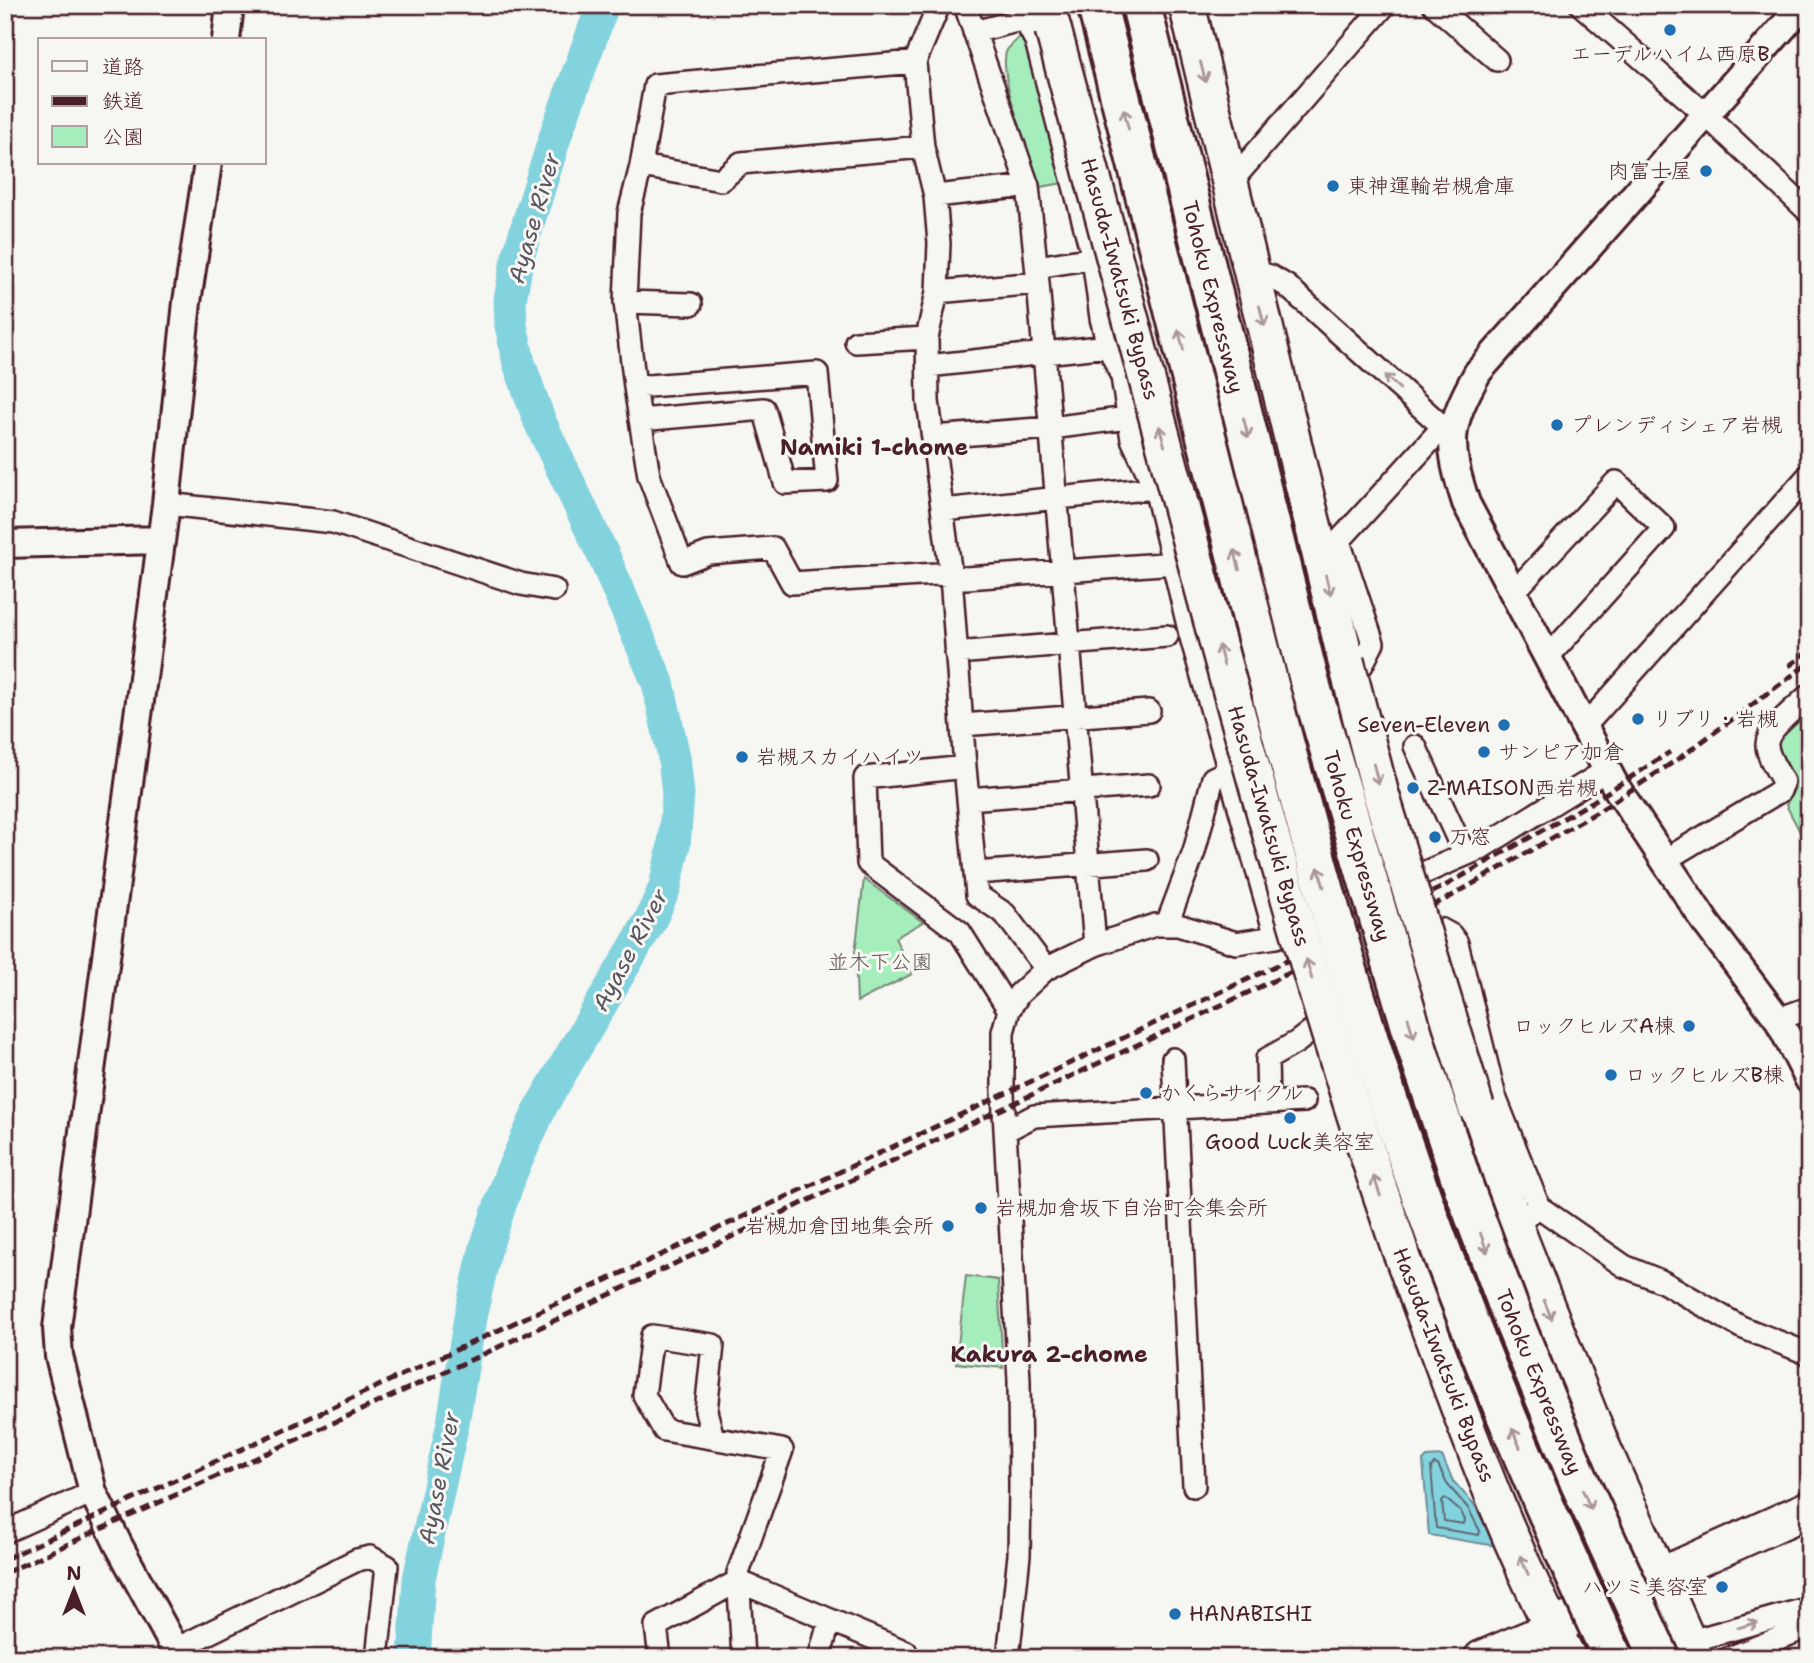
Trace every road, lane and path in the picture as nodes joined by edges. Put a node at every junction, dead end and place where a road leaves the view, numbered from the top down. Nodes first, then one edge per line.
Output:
1 (230, 5) edge
2 (939, 5) edge
3 (965, 5) edge
4 (1141, 5) edge
5 (1187, 5) edge
6 (1385, 5) edge
7 (1434, 5) edge
8 (1581, 5) edge
9 (1802, 5) edge
10 (1056, 13) edge
11 (974, 32) junction
12 (226, 38) edge
13 (1497, 60) dead end
14 (915, 62) junction
15 (1705, 114) junction
16 (923, 147) junction
17 (208, 164) edge
18 (641, 166) junction
19 (1230, 183) junction
20 (1028, 186) junction
21 (935, 196) junction
22 (1809, 212) edge
23 (1093, 258) junction
24 (1251, 271) junction
25 (1038, 275) junction
26 (937, 292) junction
27 (625, 302) junction
28 (691, 304) dead end
29 (927, 338) junction
30 (856, 342) dead end
31 (1108, 346) junction
32 (1044, 354) junction
33 (928, 366) junction
34 (635, 387) junction
35 (1128, 418) junction
36 (640, 419) junction
37 (1051, 428) junction
38 (1448, 433) junction
39 (933, 437) junction
40 (1809, 475) edge
41 (1155, 488) junction
42 (1057, 499) junction
43 (166, 504) junction
44 (943, 510) junction
45 (160, 540) junction
46 (5, 544) edge
47 (1162, 564) dead end
48 (1063, 570) junction
49 (951, 576) junction
50 (554, 590) dead end
51 (1513, 593) junction
52 (1167, 636) dead end
53 (1069, 643) junction
54 (956, 653) junction
55 (1548, 657) junction
56 (1354, 663) junction
57 (1809, 695) edge
58 (1149, 711) dead end
59 (1076, 717) junction
60 (962, 725) junction
61 (1585, 726) junction
62 (1415, 746) dead end
63 (965, 767) junction
64 (1230, 770) junction
65 (1607, 770) junction
66 (1149, 785) dead end
67 (1082, 791) junction
68 (968, 799) junction
69 (1465, 855) junction
70 (1147, 860) dead end
71 (1665, 860) junction
72 (1088, 865) junction
73 (975, 873) junction
74 (1167, 924) junction
75 (1276, 937) junction
76 (1095, 945) junction
77 (1046, 969) junction
78 (1809, 1008) edge
79 (1009, 1010) junction
80 (1777, 1019) junction
81 (1173, 1059) dead end
82 (1809, 1080) edge
83 (1304, 1101) dead end
84 (1268, 1103) junction
85 (1175, 1108) junction
86 (1005, 1131) junction
87 (1527, 1216) junction
88 (1809, 1354) edge
89 (713, 1438) junction
90 (1194, 1486) dead end
91 (93, 1492) junction
92 (1809, 1509) edge
93 (5, 1532) edge
94 (1660, 1576) junction
95 (738, 1581) junction
96 (1809, 1608) edge
97 (1809, 1614) edge
98 (830, 1620) junction
99 (1552, 1628) junction
100 (178, 1653) edge
101 (1681, 1653) edge
102 (377, 1658) edge
103 (660, 1658) edge
104 (743, 1658) edge
105 (819, 1658) edge
106 (908, 1658) edge
107 (1008, 1658) edge
108 (1481, 1658) edge
109 (1568, 1658) edge
110 (1613, 1658) edge
111 (1729, 1658) edge

1 - 12 street
2 - 14 street
3 - 11 street
4 -> 101 highway, Tohoku Expressway, bridge
5 -> 19 highway
6 - 19 street
7 - 13 street
8 - 15 street
9 - 15 street
10 - 11 street
10 - 23 street
99 -> 10 highway, Hasuda-Iwatsuki Bypass, bridge
110 -> 10 highway, Tohoku Expressway, bridge
11 - 20 street
14 - 16 street
14 - 18 street
15 - 22 street
15 - 38 street
16 - 18 street
16 - 21 street
17 - 43 street
18 - 27 street
19 - 24 highway
20 - 21 street
20 - 25 street
21 - 26 street
23 - 25 street
23 - 31 street
38 -> 24 street
24 -> 56 highway
25 - 26 street
25 - 32 street
26 - 29 street
27 - 28 street
27 - 34 street
29 - 30 street
29 - 33 street
31 - 32 street
31 - 35 street
32 - 33 street
32 - 37 street
33 - 39 street
34 - 36 street
34 - 36 street
35 - 37 street
35 - 41 street
36 - 49 street
37 - 39 street
37 - 42 street
38 - 51 street
38 - 56 street
39 - 44 street
40 - 61 street
41 - 42 street
41 - 64 street
42 - 44 street
42 - 48 street
43 - 45 street
43 - 50 street
44 - 49 street
45 - 46 street
45 - 91 street
47 - 48 street
48 - 49 street
48 - 53 street
49 - 54 street
51 - 55 street
51 - 55 street
52 - 53 street
53 - 54 street
53 - 59 street
54 - 60 street
55 - 61 street
56 -> 87 highway, bridge
57 - 71 street
58 - 59 street
59 - 60 street
59 - 67 street
60 - 63 street
61 - 65 street
62 - 69 street
63 - 68 street
63 - 79 street
64 - 74 street
64 - 75 street
65 - 69 street
65 - 71 street
66 - 67 street
67 - 68 street
67 - 72 street
68 - 73 street
69 - 75 street
70 - 72 street
71 - 80 street
72 - 73 street
72 - 76 street
73 - 77 street
74 - 75 street
74 - 76 street
76 - 77 street
77 - 79 street
78 - 80 street
79 - 86 street
80 - 82 street
81 - 85 street
83 - 84 street
84 - 85 street
84 - 87 street
85 - 86 street
85 - 90 street
86 - 107 street
87 - 88 street
87 -> 94 highway
89 - 89 street
89 - 95 street
91 - 93 street
91 - 100 street
92 - 94 highway
94 - 99 highway
94 - 101 highway
95 - 98 street
95 - 103 street
95 - 104 street
101 -> 96 street
97 - 111 street
98 - 105 street
98 - 106 street
99 - 108 main road
99 - 109 highway, Hasuda-Iwatsuki Bypass
100 - 102 street

